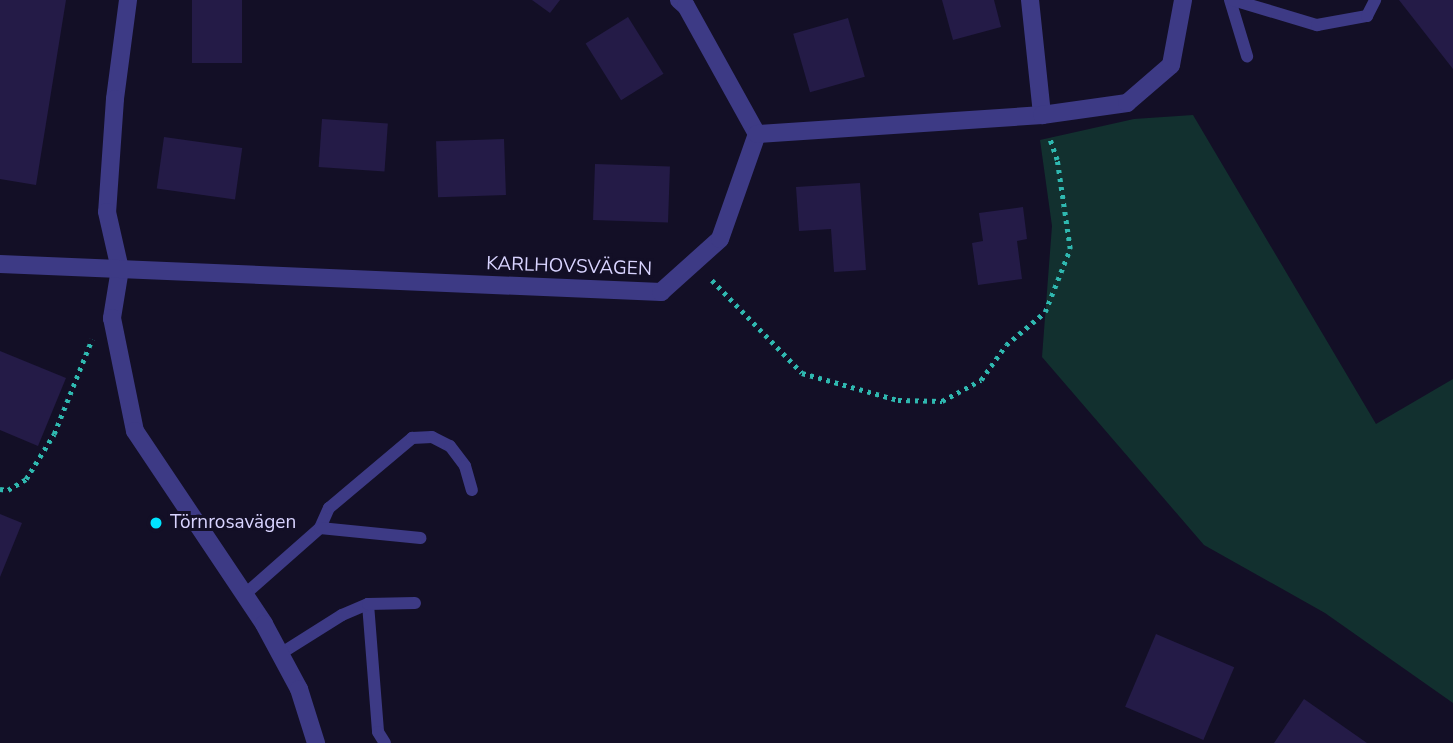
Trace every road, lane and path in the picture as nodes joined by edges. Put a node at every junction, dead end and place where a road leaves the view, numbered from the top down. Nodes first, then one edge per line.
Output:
1 (128, 0) edge
2 (679, 0) edge
3 (1030, 0) edge
4 (1183, 0) edge
5 (1232, 0) edge
6 (1375, 0) edge
7 (1247, 56) dead end
8 (1042, 115) junction
9 (757, 134) junction
10 (695, 262) junction
11 (0, 264) edge
12 (120, 269) junction
13 (113, 318) junction
14 (0, 489) edge
15 (472, 490) dead end
16 (320, 528) junction
17 (421, 538) dead end
18 (244, 595) junction
19 (415, 603) dead end
20 (368, 604) junction
21 (280, 654) junction
22 (317, 743) edge
23 (385, 743) edge

1 - 12 street
2 - 9 street
3 - 8 street
4 - 8 street
5 - 6 lane
5 - 7 lane
8 - 9 street
8 - 10 path
9 - 10 street, KARLHOVSVÄGEN
10 - 12 street, KARLHOVSVÄGEN
11 - 12 street, KARLHOVSVÄGEN
12 - 13 street
13 - 14 path
13 - 18 street
15 - 16 lane
16 - 17 lane
16 - 18 lane
18 - 21 street
19 - 20 lane
20 - 21 lane
20 - 23 lane
21 - 22 street

